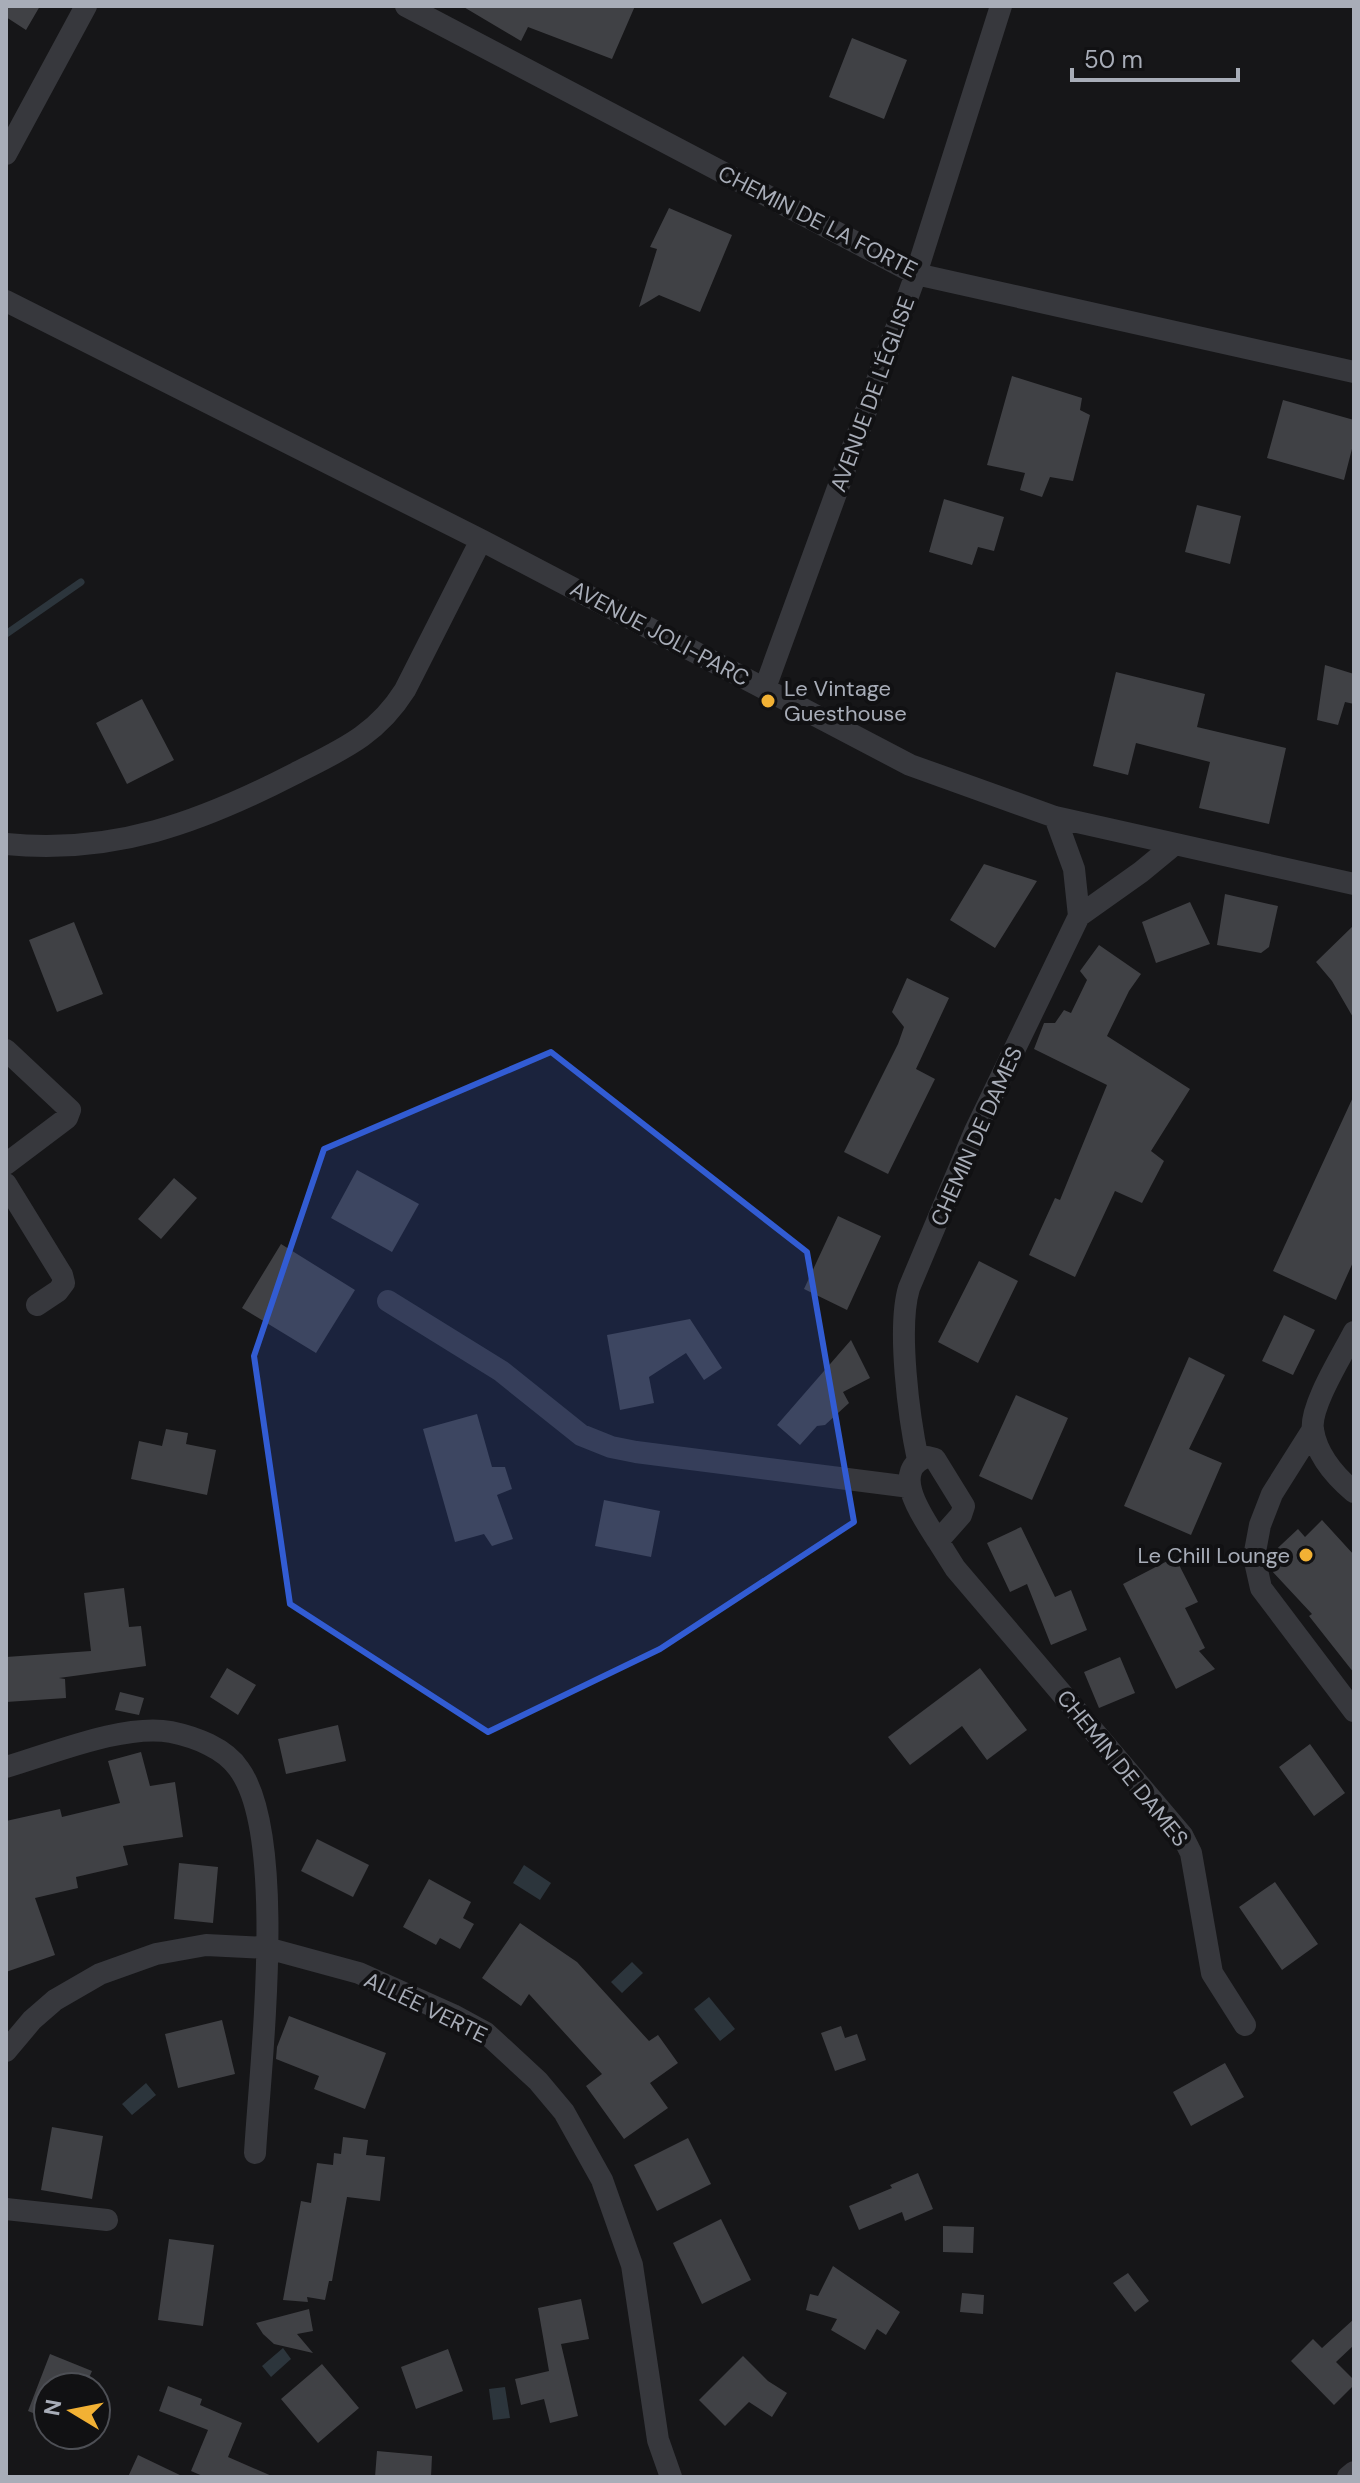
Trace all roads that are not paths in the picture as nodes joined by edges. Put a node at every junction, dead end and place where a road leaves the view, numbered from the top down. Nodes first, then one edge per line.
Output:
1 (86, 6) edge
2 (406, 6) edge
3 (1001, 6) edge
4 (6, 154) edge
5 (916, 274) junction
6 (6, 301) edge
7 (1354, 372) edge
8 (481, 540) junction
9 (765, 688) junction
10 (1055, 817) junction
11 (6, 844) edge
12 (1175, 844) junction
13 (1351, 886) edge
14 (1079, 916) junction
15 (6, 1050) edge
16 (6, 1164) edge
17 (6, 1184) edge
18 (388, 1301) dead end
19 (37, 1305) dead end
20 (1354, 1332) edge
21 (1313, 1429) junction
22 (918, 1460) junction
23 (910, 1487) junction
24 (1354, 1492) edge
25 (938, 1541) junction
26 (1354, 1711) edge
27 (6, 1767) edge
28 (267, 1948) junction
29 (1245, 2025) dead end
30 (6, 2051) edge
31 (255, 2153) dead end
32 (6, 2209) edge
33 (107, 2220) dead end
34 (1354, 2472) edge
35 (671, 2477) edge
36 (1348, 2477) edge

1 - 4 street
2 - 5 street, CHEMIN DE LA FORTE
3 - 5 street, AVENUE DE L'ÉGLISE
5 - 7 street, CHEMIN DE LA FORTE
5 - 9 street, AVENUE DE L'ÉGLISE
6 - 8 street, AVENUE JOLI-PARC
8 - 9 street, AVENUE JOLI-PARC
8 - 11 street
9 - 10 street, AVENUE JOLI-PARC
10 - 12 street, AVENUE JOLI-PARC
10 - 14 street
12 - 13 street, AVENUE JOLI-PARC
12 - 14 street
14 - 22 street, CHEMIN DE DAMES
15 - 16 street
17 - 19 street
18 - 23 street
20 - 21 street
21 - 24 street
21 - 26 street
22 - 23 street
22 - 25 street
23 - 25 street, CHEMIN DE DAMES
25 - 29 street, CHEMIN DE DAMES
27 - 28 street
28 - 30 street, ALLÉE VERTE
28 - 31 street
28 - 35 street, ALLÉE VERTE
32 - 33 street
34 - 36 street

